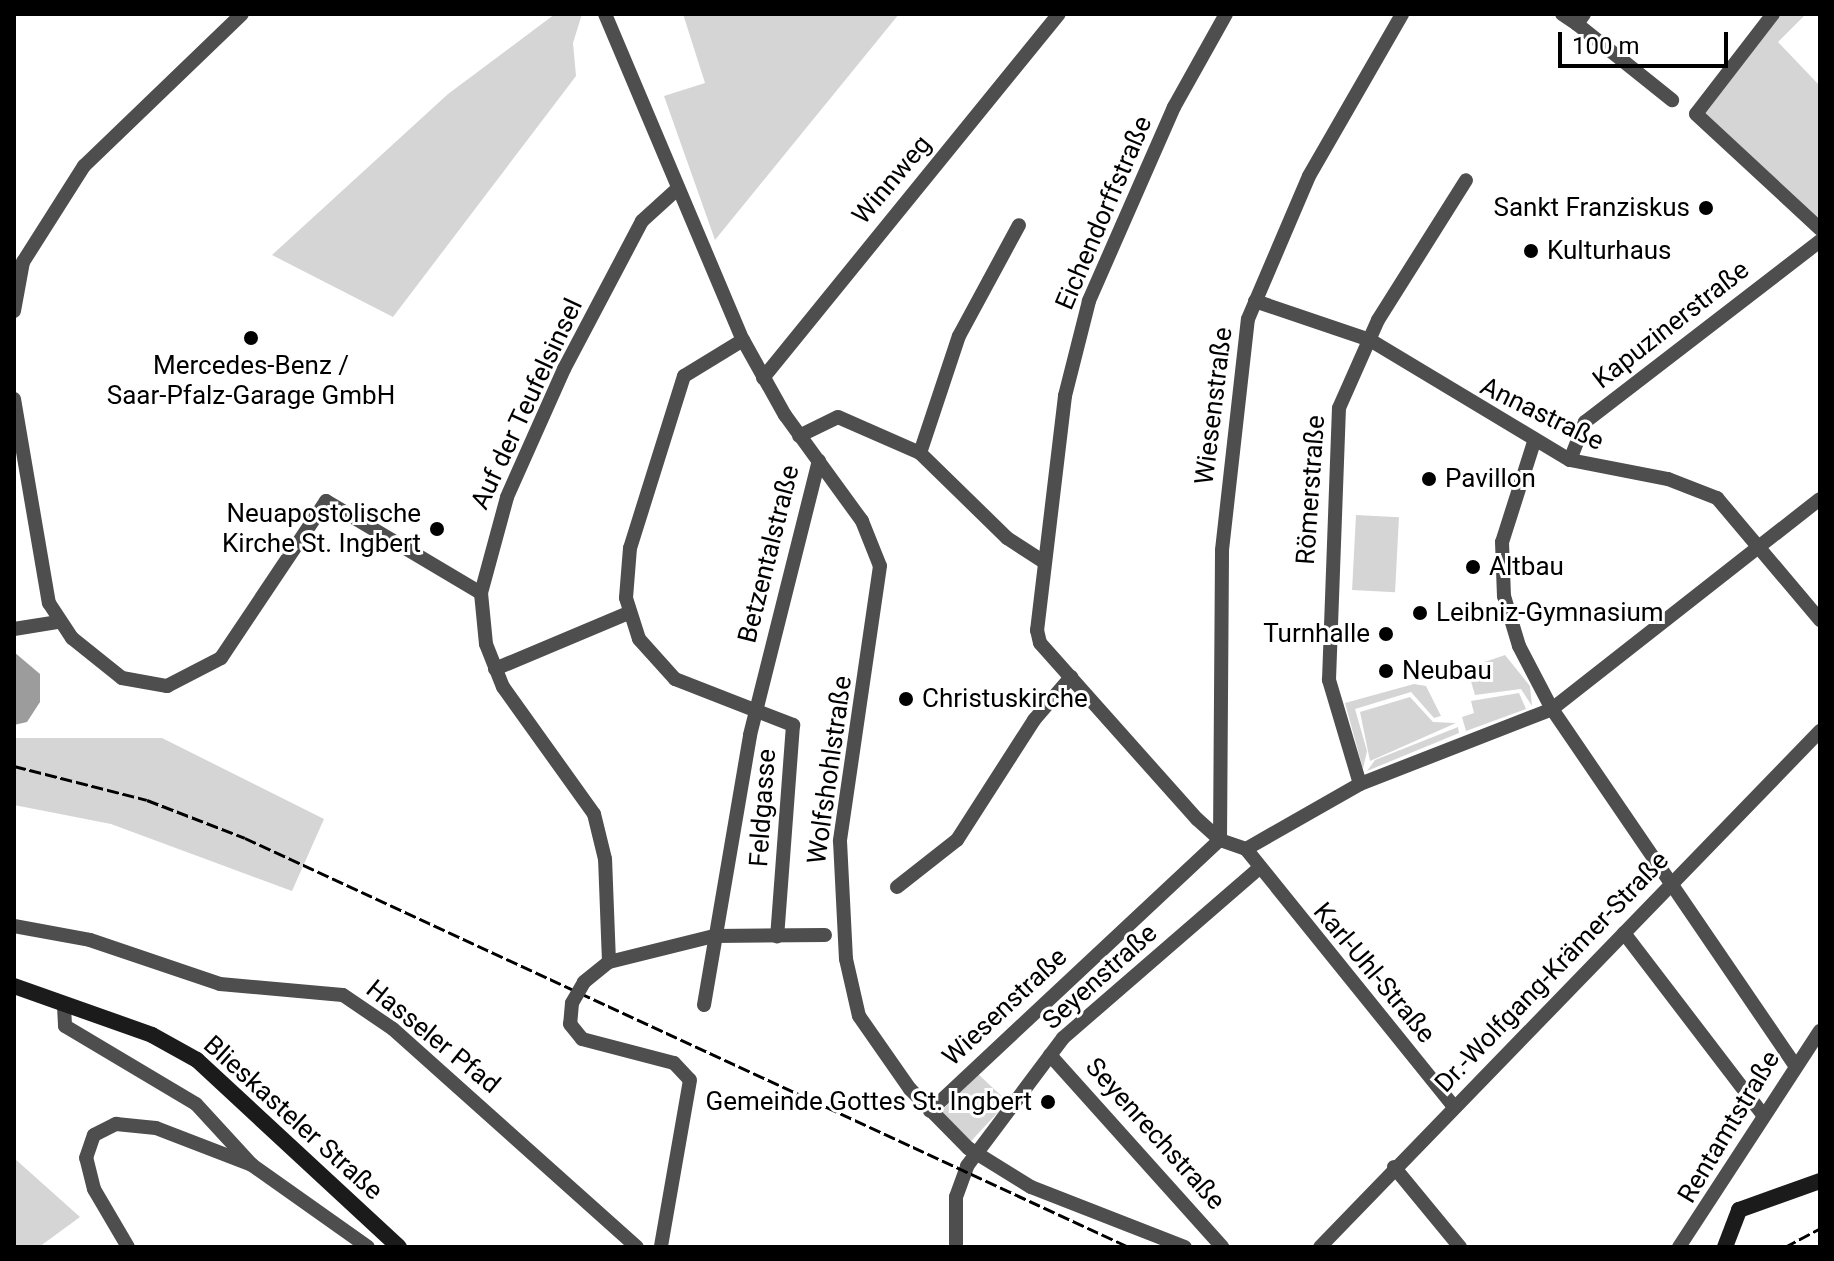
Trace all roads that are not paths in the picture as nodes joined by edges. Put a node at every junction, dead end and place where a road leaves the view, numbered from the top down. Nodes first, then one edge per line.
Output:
1 (242, 14) edge
2 (605, 14) edge
3 (1059, 14) edge
4 (1226, 14) edge
5 (1402, 14) edge
6 (1562, 14) edge
7 (1773, 14) edge
8 (1580, 19) edge
9 (1672, 100) dead end
10 (1466, 180) dead end
11 (675, 191) junction
12 (1019, 225) dead end
13 (1820, 229) edge
14 (1820, 241) edge
15 (1255, 301) junction
16 (14, 311) edge
17 (743, 340) junction
18 (1370, 340) junction
19 (763, 378) junction
20 (14, 399) edge
21 (799, 436) junction
22 (1534, 442) junction
23 (920, 453) junction
24 (1570, 460) junction
25 (819, 461) junction
26 (1820, 499) edge
27 (1764, 546) junction
28 (1044, 562) junction
29 (481, 593) junction
30 (628, 613) junction
31 (1820, 620) edge
32 (58, 622) junction
33 (14, 629) edge
34 (495, 669) junction
35 (1071, 677) junction
36 (1552, 709) junction
37 (756, 712) junction
38 (1820, 731) edge
39 (1360, 784) junction
40 (1220, 840) junction
41 (1246, 849) junction
42 (1257, 870) junction
43 (1670, 886) junction
44 (897, 887) dead end
45 (14, 926) edge
46 (1624, 933) junction
47 (825, 935) dead end
48 (714, 936) junction
49 (777, 936) junction
50 (609, 962) junction
51 (14, 986) edge
52 (704, 1005) dead end
53 (64, 1006) junction
54 (1820, 1031) edge
55 (1050, 1055) junction
56 (1794, 1064) junction
57 (1454, 1107) junction
58 (930, 1111) junction
59 (1764, 1116) junction
60 (975, 1153) junction
61 (252, 1165) junction
62 (1394, 1167) junction
63 (1820, 1181) edge
64 (128, 1247) edge
65 (368, 1247) edge
66 (399, 1247) edge
67 (637, 1247) edge
68 (661, 1247) edge
69 (956, 1247) edge
70 (1185, 1247) edge
71 (1222, 1247) edge
72 (1320, 1247) edge
73 (1460, 1247) edge
74 (1679, 1247) edge
75 (1725, 1247) edge

1 - 16 street
2 - 11 street, Betzentalstraße
3 - 19 street, Winnweg
4 - 28 street, Eichendorffstraße
5 - 15 street, Wiesenstraße
6 - 8 street
7 - 13 street
8 - 9 street
10 - 18 street, Römerstraße
11 - 17 street, Betzentalstraße
11 - 29 street, Auf der Teufelsinsel
12 - 23 street
14 - 24 street, Kapuzinerstraße
15 - 18 street, Annastraße
15 - 40 street, Wiesenstraße
17 - 19 street, Betzentalstraße
17 - 30 street
18 - 22 street, Annastraße
18 - 39 street, Römerstraße
19 - 21 street, Betzentalstraße
20 - 32 street
21 - 23 street
21 - 25 street, Betzentalstraße
22 - 24 street, Annastraße
22 - 36 street
23 - 28 street
24 - 27 street, Annastraße
25 - 37 street, Betzentalstraße
25 - 58 street, Wolfshohlstraße
26 - 27 street
27 - 31 street, Annastraße
27 - 36 street
28 - 35 street, Eichendorffstraße
29 - 32 street
29 - 34 street, Auf der Teufelsinsel
30 - 34 street
30 - 37 street
32 - 33 street
34 - 50 street, Auf der Teufelsinsel
35 - 40 street, Eichendorffstraße
35 - 44 street
36 - 39 street
36 - 43 street
37 - 48 street, Betzentalstraße
37 - 49 street, Feldgasse
38 - 43 street, Dr.-Wolfgang-Krämer-Straße
39 - 41 street
40 - 41 street
40 - 58 street, Wiesenstraße
41 - 42 street
42 - 55 street, Seyenstraße
42 - 57 street, Karl-Uhl-Straße
43 - 46 street, Dr.-Wolfgang-Krämer-Straße
43 - 56 street
45 - 67 street, Hasseler Pfad
46 - 57 street, Dr.-Wolfgang-Krämer-Straße
46 - 59 street
47 - 49 street
48 - 49 street
48 - 50 street
48 - 52 street, Betzentalstraße
50 - 68 street, bridge
51 - 53 main road, Blieskasteler Straße
53 - 61 street
53 - 66 main road, Blieskasteler Straße
54 - 56 street, Rentamtstraße
55 - 60 street, Seyenstraße
55 - 71 street, Seyenrechstraße
56 - 59 street, Rentamtstraße
57 - 62 street, Dr.-Wolfgang-Krämer-Straße
58 - 60 street, Wolfshohlstraße
59 - 74 street, Rentamtstraße
60 - 69 street, Seyenstraße
60 - 70 street
61 - 64 street
61 - 65 street
62 - 72 street, Dr.-Wolfgang-Krämer-Straße
62 - 73 street
63 - 75 main road

